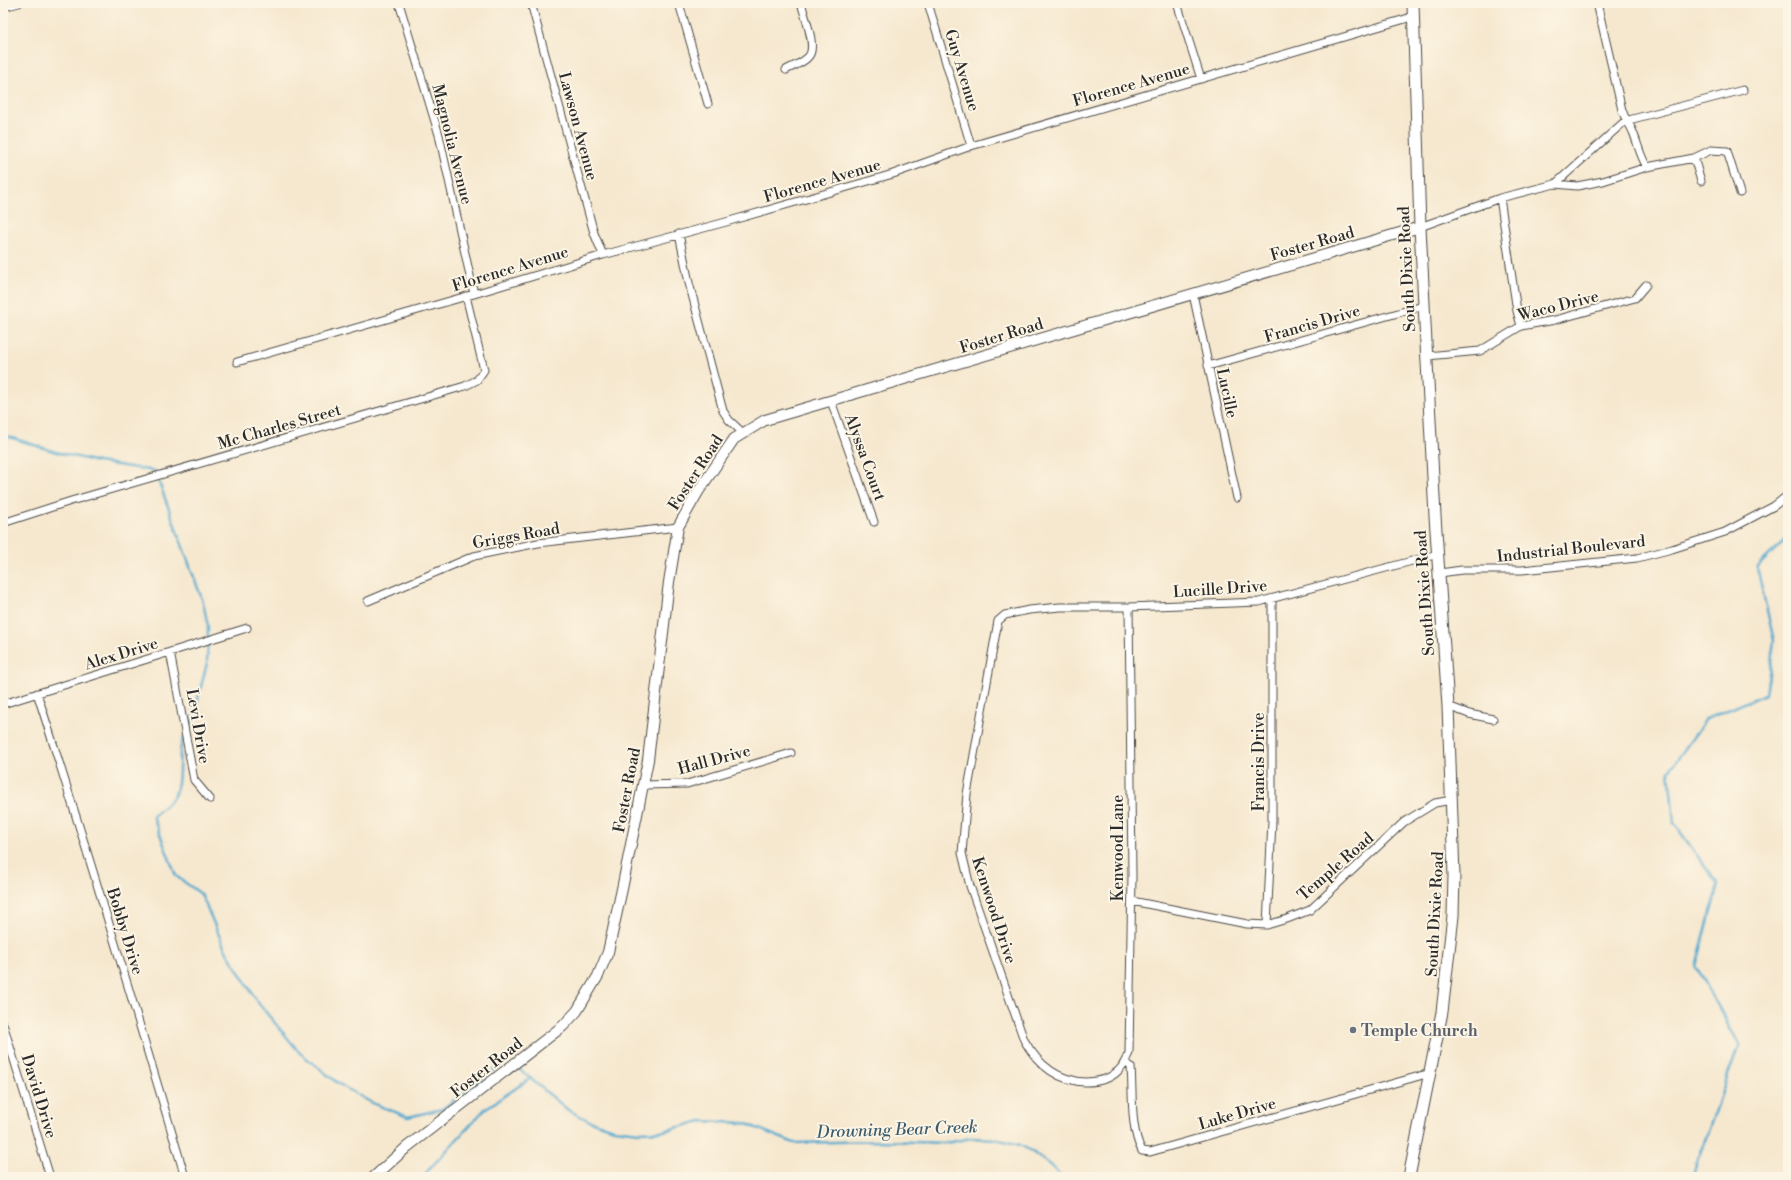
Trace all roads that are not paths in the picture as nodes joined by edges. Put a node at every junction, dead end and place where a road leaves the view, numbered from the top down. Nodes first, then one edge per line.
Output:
1 (20, 3) edge
2 (399, 3) edge
3 (531, 3) edge
4 (679, 3) edge
5 (801, 3) edge
6 (928, 3) edge
7 (1177, 3) edge
8 (1413, 3) edge
9 (1597, 3) edge
10 (3, 7) edge
11 (1412, 17) junction
12 (786, 70) dead end
13 (1201, 78) junction
14 (1743, 90) dead end
15 (708, 104) dead end
16 (1625, 121) junction
17 (971, 146) junction
18 (1694, 158) junction
19 (1647, 167) junction
20 (1701, 181) dead end
21 (1556, 184) junction
22 (1740, 193) dead end
23 (1500, 198) junction
24 (1420, 227) junction
25 (679, 234) junction
26 (603, 255) junction
27 (1646, 285) dead end
28 (474, 294) junction
29 (1192, 294) junction
30 (466, 296) junction
31 (1423, 306) junction
32 (1521, 326) junction
33 (1427, 356) junction
34 (237, 362) dead end
35 (1208, 366) junction
36 (831, 401) junction
37 (743, 433) junction
38 (1788, 495) edge
39 (1237, 498) dead end
40 (874, 522) dead end
41 (3, 523) edge
42 (678, 527) junction
43 (1438, 554) junction
44 (1440, 573) junction
45 (1272, 599) junction
46 (368, 601) dead end
47 (1129, 607) junction
48 (1000, 618) joint
49 (246, 628) dead end
50 (170, 652) junction
51 (37, 693) junction
52 (3, 704) edge
53 (1448, 706) junction
54 (1493, 719) dead end
55 (791, 753) dead end
56 (643, 785) junction
57 (210, 799) dead end
58 (1452, 800) junction
59 (1132, 901) junction
60 (1267, 924) junction
61 (3, 1024) edge
62 (1125, 1061) junction
63 (1431, 1075) junction
64 (50, 1177) edge
65 (185, 1177) edge
66 (374, 1177) edge
67 (1409, 1177) edge

1 - 10 street
2 - 28 street, Magnolia Avenue
3 - 26 street, Lawson Avenue
4 - 15 street
5 - 12 street
6 - 17 street, Guy Avenue
7 - 13 street
8 - 11 main road, South Dixie Road
9 - 16 street
11 - 13 street, Florence Avenue
11 - 24 main road, South Dixie Road
13 - 17 street, Florence Avenue
14 - 16 street
16 - 19 street
16 - 21 street
17 - 25 street, Florence Avenue
18 - 19 street
18 - 20 street
18 - 22 street
19 - 21 street
21 - 23 street
23 - 24 street
23 - 32 street
24 - 29 street, Foster Road
24 - 31 main road, South Dixie Road
25 - 26 street, Florence Avenue
25 - 37 street
26 - 28 street, Florence Avenue
27 - 32 street, Waco Drive
28 - 30 street, Florence Avenue
29 - 35 street, Lucille
29 - 36 street, Foster Road
30 - 34 street, Florence Avenue
30 - 41 street, Mc Charles Street
31 - 33 main road, South Dixie Road
31 - 35 street, Francis Drive
32 - 33 street, Waco Drive
33 - 43 main road, South Dixie Road
35 - 39 street, Lucille
36 - 37 street, Foster Road
36 - 40 street, Alyssa Court
37 - 42 street, Foster Road
38 - 44 street, Industrial Boulevard
42 - 46 street, Griggs Road
42 - 56 street, Foster Road
43 - 44 main road, South Dixie Road
43 - 45 street, Lucille Drive
44 - 53 main road, South Dixie Road
45 - 47 street, Lucille Drive
45 - 60 street, Francis Drive
47 - 48 street, Lucille Drive
47 - 59 street, Kenwood Lane
48 - 62 street, Kenwood Drive
49 - 50 street, Alex Drive
50 - 51 street, Alex Drive
50 - 57 street, Levi Drive
51 - 52 street, Alex Drive
51 - 65 street, Bobby Drive
53 - 54 street
53 - 58 main road, South Dixie Road
55 - 56 street, Hall Drive
56 - 66 street, Foster Road
58 - 60 street, Temple Road
58 - 63 main road, South Dixie Road
59 - 60 street, Temple Road
59 - 62 street, Kenwood Lane
61 - 64 street, David Drive
62 - 63 street, Luke Drive
63 - 67 main road, South Dixie Road

